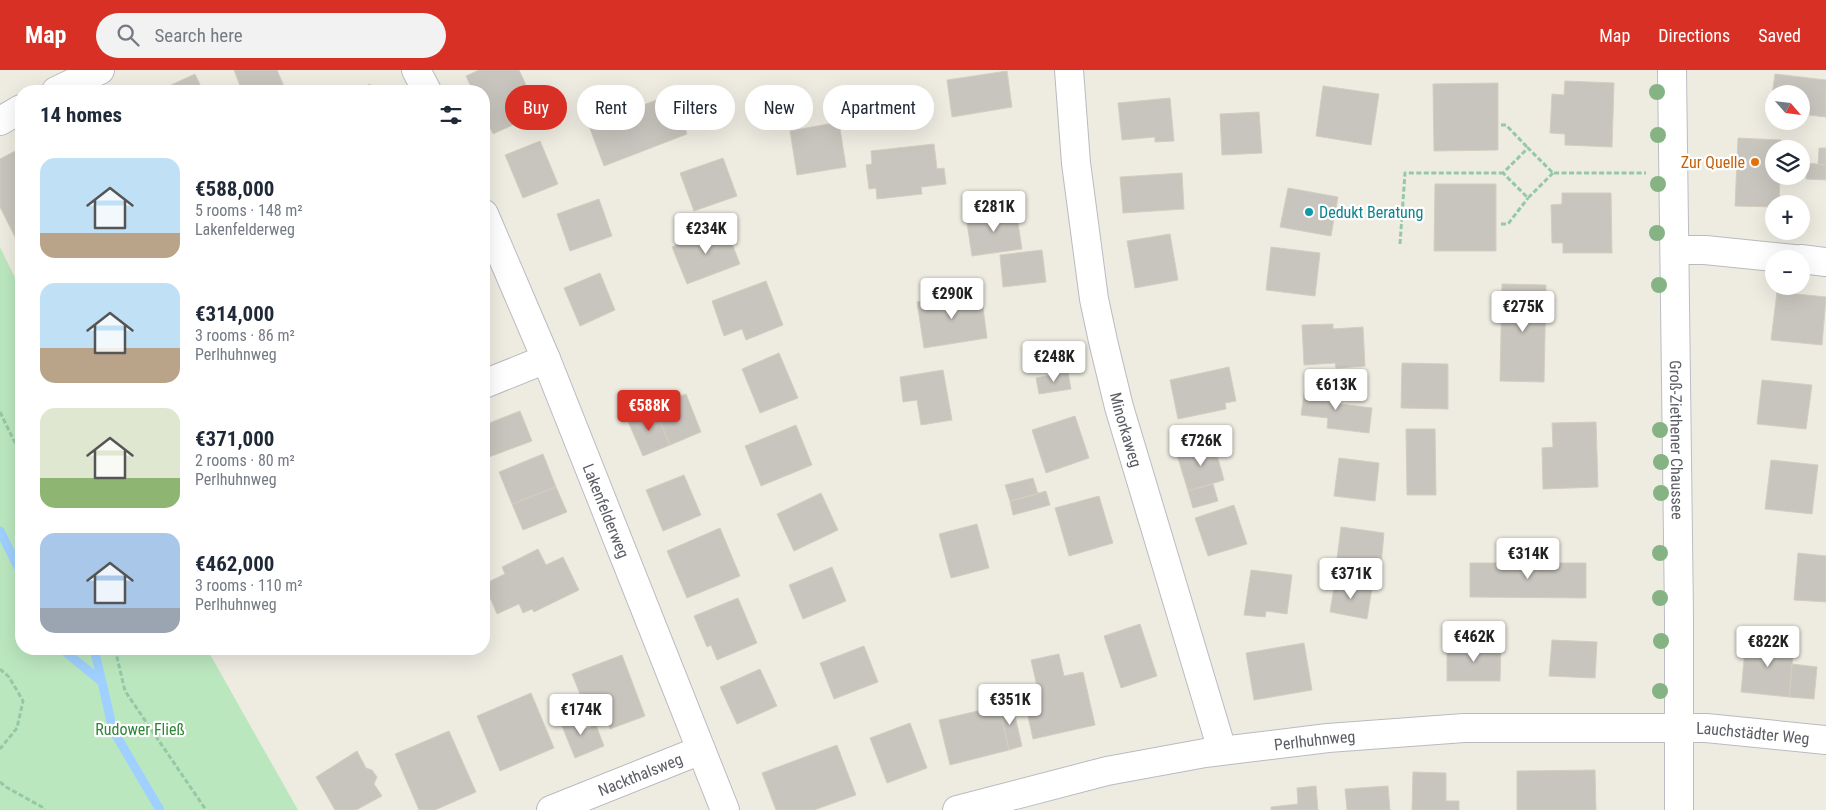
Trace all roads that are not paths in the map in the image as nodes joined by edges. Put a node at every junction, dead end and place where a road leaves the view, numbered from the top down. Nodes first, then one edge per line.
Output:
1 (100, 70) edge
2 (416, 70) edge
3 (1069, 70) edge
4 (1672, 70) edge
5 (69, 85) edge
6 (424, 85) edge
7 (15, 112) edge
8 (0, 121) edge
9 (490, 228) edge
10 (1675, 250) junction
11 (1765, 256) edge
12 (1810, 261) edge
13 (1826, 262) edge
14 (546, 359) junction
15 (490, 382) edge
16 (1678, 728) junction
17 (1826, 740) edge
18 (701, 750) junction
19 (1222, 750) junction
20 (551, 810) edge
21 (725, 810) edge
22 (957, 810) edge
23 (1679, 810) edge

1 - 5 street
2 - 6 street
3 - 19 street, Minorkaweg
4 - 10 street, Groß-Ziethener Chaussee
7 - 8 street
9 - 14 street, Lakenfelderweg
10 - 11 street
10 - 16 street, Groß-Ziethener Chaussee
12 - 13 street
14 - 15 street
14 - 18 street, Lakenfelderweg
16 - 17 street, Lauchstädter Weg
16 - 19 street, Perlhuhnweg
16 - 23 street, Groß-Ziethener Chaussee
18 - 20 street, Nackthalsweg
18 - 21 street, Lakenfelderweg
19 - 22 street, Perlhuhnweg

